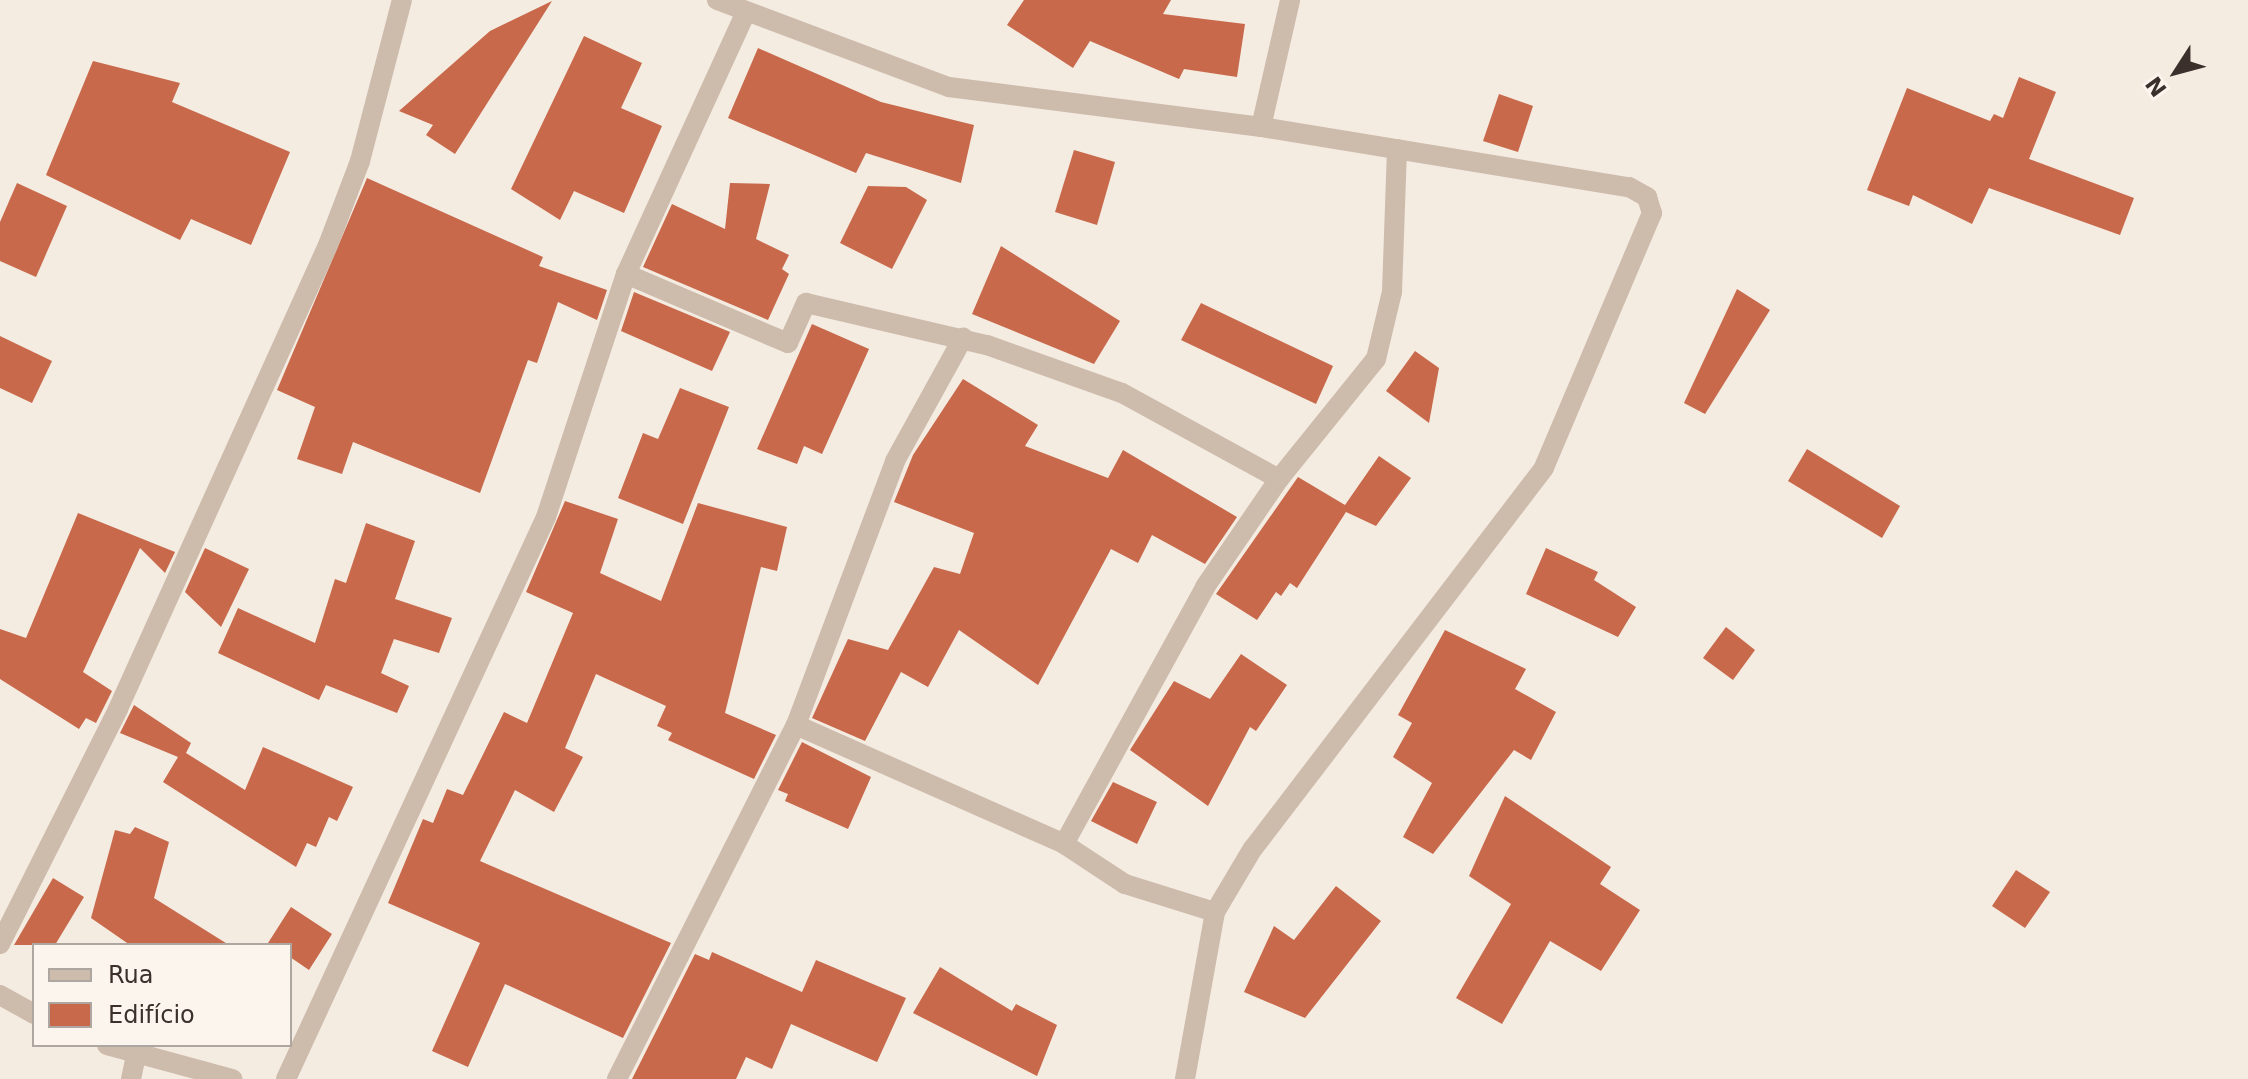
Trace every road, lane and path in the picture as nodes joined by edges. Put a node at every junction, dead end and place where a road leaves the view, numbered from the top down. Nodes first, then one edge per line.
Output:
1 (402, 0) edge
2 (717, 0) edge
3 (1290, 0) edge
4 (744, 16) junction
5 (1261, 127) junction
6 (1397, 149) junction
7 (626, 274) junction
8 (963, 338) junction
9 (1279, 479) junction
10 (796, 725) junction
11 (1064, 844) junction
12 (1215, 912) junction
13 (0, 944) edge
14 (0, 995) edge
15 (32, 1013) edge
16 (113, 1047) edge
17 (136, 1055) junction
18 (131, 1079) edge
19 (232, 1079) edge
20 (286, 1079) edge
21 (617, 1079) edge
22 (1185, 1079) edge

1 - 13 street
2 - 4 street
3 - 5 street
4 - 5 street
4 - 7 street
5 - 6 street
6 - 9 street
6 - 12 street
7 - 8 street
7 - 20 street
8 - 9 street
8 - 10 street
9 - 11 street
10 - 11 street
10 - 21 street
11 - 12 street
12 - 22 street
14 - 15 street
16 - 17 street
17 - 18 street
17 - 19 street

